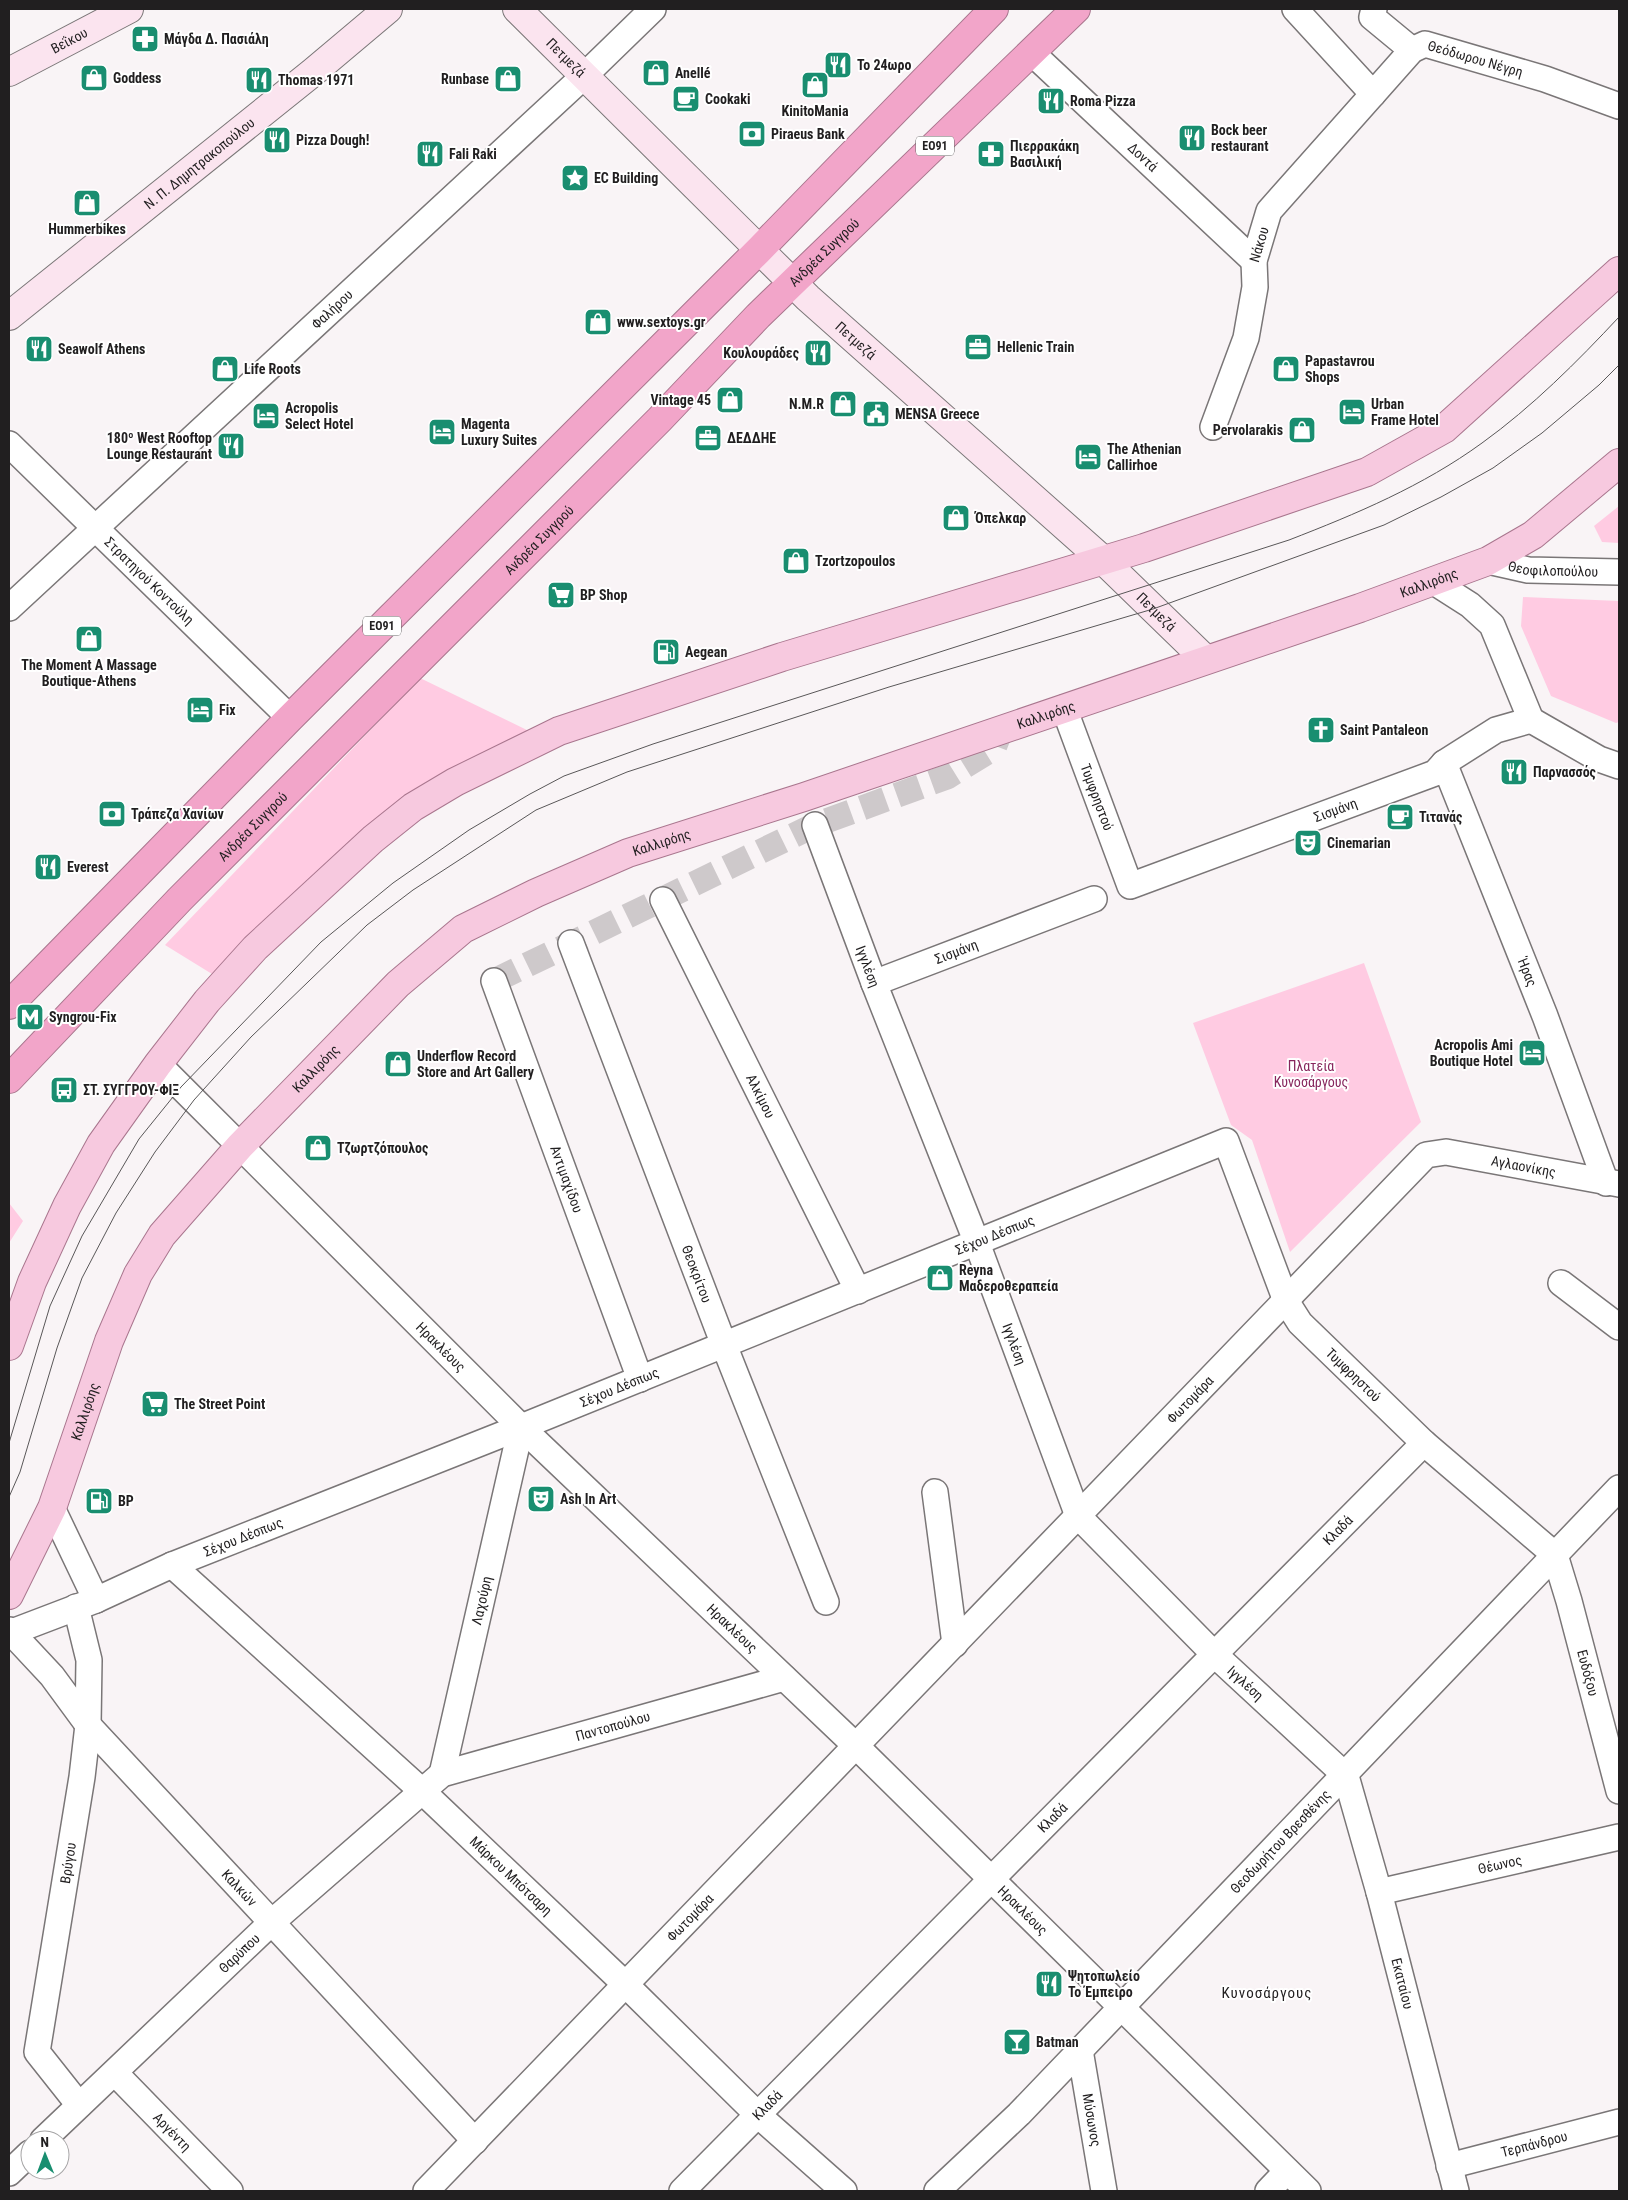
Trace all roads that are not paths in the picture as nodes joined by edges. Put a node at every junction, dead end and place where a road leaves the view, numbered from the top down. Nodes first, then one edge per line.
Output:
1 (129, 9) edge
2 (388, 9) edge
3 (517, 9) edge
4 (653, 9) edge
5 (994, 9) edge
6 (1076, 9) edge
7 (1295, 9) edge
8 (1374, 9) edge
9 (1412, 50) junction
10 (1032, 53) junction
11 (9, 72) edge
12 (584, 76) junction
13 (1373, 94) junction
14 (1619, 106) edge
15 (758, 251) junction
16 (1254, 261) junction
17 (1619, 271) edge
18 (793, 283) junction
19 (9, 316) edge
20 (1213, 428) dead end
21 (9, 444) edge
22 (1619, 463) edge
23 (94, 527) junction
24 (1103, 560) junction
25 (1488, 561) junction
26 (1619, 572) edge
27 (1434, 582) junction
28 (9, 608) edge
29 (1205, 659) junction
30 (1064, 708) junction
31 (290, 718) junction
32 (1531, 720) junction
33 (1444, 763) junction
34 (1619, 766) edge
35 (815, 825) dead end
36 (1130, 886) joint
37 (1094, 899) dead end
38 (663, 900) dead end
39 (571, 943) dead end
40 (494, 981) dead end
41 (874, 983) junction
42 (9, 1005) edge
43 (158, 1064) junction
44 (9, 1078) edge
45 (1226, 1141) joint
46 (240, 1146) junction
47 (1426, 1155) joint
48 (1613, 1184) edge
49 (977, 1243) junction
50 (1562, 1283) dead end
51 (858, 1291) junction
52 (1286, 1301) junction
53 (1619, 1326) edge
54 (724, 1345) junction
55 (9, 1346) edge
56 (640, 1379) junction
57 (521, 1428) junction
58 (1424, 1443) junction
59 (1619, 1488) edge
60 (936, 1492) dead end
61 (52, 1508) junction
62 (1078, 1516) junction
63 (1555, 1555) junction
64 (172, 1565) junction
65 (9, 1594) edge
66 (826, 1602) dead end
67 (86, 1603) junction
68 (11, 1631) edge
69 (955, 1644) junction
70 (1214, 1654) junction
71 (784, 1678) junction
72 (88, 1725) junction
73 (856, 1746) junction
74 (442, 1774) junction
75 (1346, 1776) junction
76 (1619, 1791) edge
77 (423, 1792) junction
78 (1619, 1836) edge
79 (991, 1880) junction
80 (1379, 1892) junction
81 (272, 1922) junction
82 (626, 1984) junction
83 (1119, 2008) junction
84 (1080, 2050) junction
85 (115, 2073) junction
86 (79, 2105) junction
87 (758, 2115) junction
88 (1619, 2122) edge
89 (53, 2130) edge
90 (475, 2141) junction
91 (20, 2163) edge
92 (1449, 2166) junction
93 (1287, 2171) junction
94 (9, 2173) edge
95 (230, 2191) edge
96 (426, 2191) edge
97 (682, 2191) edge
98 (844, 2191) edge
99 (937, 2191) edge
100 (1104, 2191) edge
101 (1268, 2191) edge
102 (1308, 2191) edge
103 (1456, 2191) edge

1 - 11 street, Βεΐκου
2 - 19 street, Ν. Π. Δημητρακοπούλου
3 - 12 street, Πετμεζά
4 - 12 street, Φαλήρου
5 - 15 highway, ΕΟ91
6 - 10 highway, Ανδρέα Συγγρού / ΕΟ91
7 - 13 street
8 - 9 street
9 - 13 street, Θεόδωρου Νέγρη
9 - 14 street, Θεόδωρου Νέγρη
10 - 16 street, Δοντά
10 - 18 highway, Ανδρέα Συγγρού / ΕΟ91
12 - 15 street, Πετμεζά
12 - 23 street, Φαλήρου
13 - 16 street, Νάκου
15 - 18 street, Πετμεζά
15 - 31 highway, ΕΟ91
16 - 20 street, Νάκου
17 - 24 main road
18 - 24 street, Πετμεζά
18 - 44 highway, Ανδρέα Συγγρού / ΕΟ91
21 - 23 street, Στρατηγού Κοντούλη
22 - 25 main road, Καλλιρόης
23 - 28 street, Φαλήρου
23 - 31 street, Στρατηγού Κοντούλη
24 - 29 street, Πετμεζά
24 - 43 main road
25 - 26 street, Θεοφιλοπούλου
25 - 27 main road, Καλλιρόης
27 - 29 main road, Καλλιρόης
27 - 32 street
29 - 30 main road, Καλλιρόης
30 - 36 street, Τυμφρηστού
30 - 46 main road, Καλλιρόης
31 - 42 highway, ΕΟ91
32 - 33 street, Σισμάνη
32 - 34 street
33 - 36 street, Σισμάνη
33 - 48 street, Ήρας
35 - 41 street, Ιγγλέση
37 - 41 street, Σισμάνη
38 - 51 street, Αλκίμου
39 - 54 street, Θεοκρίτου
40 - 56 street, Αντιμαχίδου
41 - 49 street, Ιγγλέση
43 - 46 street, Ηρακλέους
43 - 55 main road
45 - 49 street, Σέχου Δέσπως
45 - 52 street, Τυμφρηστού
46 - 57 street, Ηρακλέους
46 - 61 main road, Καλλιρόης
47 - 48 street, Αγλαονίκης
47 - 52 street, Φωτομάρα
49 - 51 street, Σέχου Δέσπως
49 - 62 street, Ιγγλέση
50 - 53 street
51 - 54 street, Σέχου Δέσπως
52 - 58 street, Τυμφρηστού
52 - 62 street, Φωτομάρα
54 - 56 street, Σέχου Δέσπως
54 - 66 street, Θεοκρίτου
56 - 57 street, Σέχου Δέσπως
57 - 64 street, Σέχου Δέσπως
57 - 71 street, Ηρακλέους
57 - 74 street, Λαχούρη
58 - 63 street, Τυμφρηστού
58 - 70 street, Κλαδά
59 - 63 street, Θεοδωρήτου Βρεσθένης
60 - 69 street
61 - 65 main road, Καλλιρόης
61 - 67 street, Βρύγου
62 - 69 street, Φωτομάρα
62 - 70 street, Ιγγλέση
63 - 75 street, Θεοδωρήτου Βρεσθένης
63 - 76 street, Ευδόξου
64 - 67 street, Σέχου Δέσπως
64 - 77 street, Μάρκου Μπότσαρη
67 - 68 street, Σέχου Δέσπως
67 - 72 street, Βρύγου
68 - 72 street, Καλκών
69 - 73 street, Φωτομάρα
70 - 75 street, Ιγγλέση
70 - 79 street, Κλαδά
71 - 73 street, Ηρακλέους
71 - 74 street, Παντοπούλου
72 - 81 street, Καλκών
72 - 86 street, Βρύγου
73 - 79 street, Ηρακλέους
73 - 82 street, Φωτομάρα
74 - 77 street, Θαρύπου
75 - 80 street, Εκαταίου
75 - 83 street, Θεοδωρήτου Βρεσθένης
77 - 81 street, Θαρύπου
77 - 82 street, Μάρκου Μπότσαρη
78 - 80 street, Θέωνος
79 - 83 street, Ηρακλέους
79 - 87 street, Κλαδά
80 - 92 street, Εκαταίου
81 - 85 street, Θαρύπου
81 - 90 street, Καλκών
82 - 87 street, Μάρκου Μπότσαρη
82 - 90 street, Φωτομάρα
83 - 84 street, Θεοδωρήτου Βρεσθένης
83 - 93 street, Ηρακλέους
84 - 99 street, Θεοδωρήτου Βρεσθένης
84 - 100 street, Μύσωνος
85 - 86 street, Θαρύπου
85 - 95 street, Αργέντη
86 - 89 street, Θαρύπου
87 - 97 street, Κλαδά
87 - 98 street, Μάρκου Μπότσαρη
88 - 92 street, Τερπάνδρου
90 - 96 street, Φωτομάρα
91 - 94 street
92 - 103 street, Εκαταίου
93 - 101 street
93 - 102 street, Ηρακλέους

